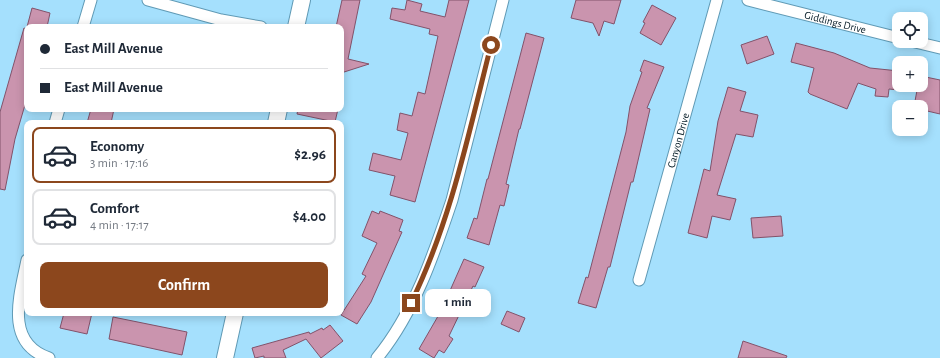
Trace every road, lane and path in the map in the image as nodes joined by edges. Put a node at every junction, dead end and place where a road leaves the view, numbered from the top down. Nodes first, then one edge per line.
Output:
1 (91, 0) edge
2 (148, 0) edge
3 (302, 0) edge
4 (503, 0) edge
5 (717, 0) edge
6 (748, 0) edge
7 (84, 24) edge
8 (244, 24) edge
9 (297, 24) edge
10 (892, 36) edge
11 (928, 45) edge
12 (940, 48) edge
13 (24, 277) edge
14 (639, 280) dead end
15 (234, 316) edge
16 (49, 358) edge
17 (225, 358) edge
18 (377, 358) edge

1 - 7 street
2 - 8 street
3 - 9 street
4 - 18 street
5 - 14 street, Canyon Drive
6 - 10 street, Giddings Drive
11 - 12 street
13 - 16 street
15 - 17 street

